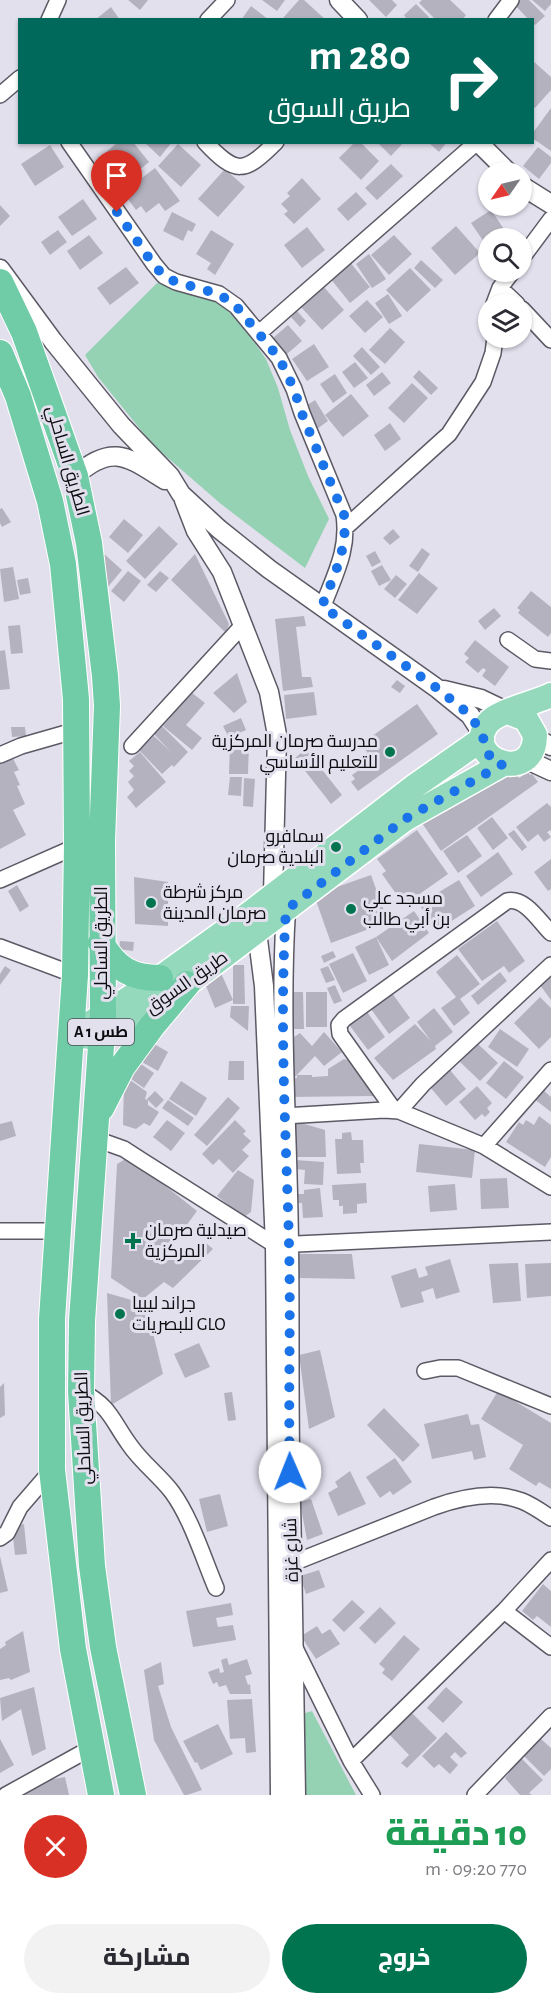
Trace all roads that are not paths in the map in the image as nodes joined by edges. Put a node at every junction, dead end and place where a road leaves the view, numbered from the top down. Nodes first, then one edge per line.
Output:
1 (57, 0) edge
2 (227, 0) edge
3 (339, 0) edge
4 (512, 0) edge
5 (50, 18) edge
6 (210, 18) edge
7 (356, 18) edge
8 (498, 18) edge
9 (70, 144) edge
10 (207, 144) edge
11 (274, 144) edge
12 (476, 144) edge
13 (480, 144) edge
14 (498, 162) edge
15 (532, 192) edge
16 (551, 204) edge
17 (551, 219) edge
18 (532, 245) edge
19 (0, 269) edge
20 (0, 282) edge
21 (505, 282) edge
22 (500, 288) junction
23 (498, 294) edge
24 (506, 294) edge
25 (532, 320) edge
26 (259, 333) junction
27 (551, 340) edge
28 (494, 348) edge
29 (0, 353) edge
30 (75, 476) junction
31 (179, 491) junction
32 (346, 527) junction
33 (322, 606) junction
34 (243, 625) junction
35 (508, 640) dead end
36 (551, 661) edge
37 (438, 689) junction
38 (551, 695) edge
39 (508, 712) junction
40 (77, 730) junction
41 (482, 737) junction
42 (132, 746) dead end
43 (533, 746) edge
44 (0, 755) edge
45 (551, 771) edge
46 (77, 846) junction
47 (0, 880) edge
48 (280, 903) junction
49 (253, 923) junction
50 (551, 933) edge
51 (101, 944) junction
52 (0, 947) edge
53 (551, 965) edge
54 (75, 975) junction
55 (160, 978) junction
56 (187, 984) junction
57 (101, 1028) junction
58 (72, 1035) junction
59 (551, 1071) edge
60 (397, 1111) junction
61 (284, 1116) junction
62 (96, 1128) junction
63 (484, 1146) junction
64 (551, 1187) edge
65 (0, 1231) edge
66 (58, 1231) junction
67 (551, 1232) edge
68 (282, 1244) junction
69 (52, 1319) junction
70 (82, 1321) junction
71 (425, 1371) dead end
72 (81, 1391) junction
73 (551, 1406) edge
74 (52, 1470) junction
75 (551, 1518) edge
76 (0, 1538) edge
77 (551, 1560) edge
78 (293, 1563) junction
79 (216, 1588) dead end
80 (504, 1611) junction
81 (278, 1636) junction
82 (295, 1647) junction
83 (551, 1647) edge
84 (551, 1716) edge
85 (91, 1748) junction
86 (351, 1761) junction
87 (6, 1795) edge
88 (101, 1795) edge
89 (132, 1795) edge
90 (280, 1795) edge
91 (296, 1795) edge
92 (372, 1795) edge
93 (475, 1795) edge

1 - 5 street
2 - 6 street
3 - 7 street
4 - 8 street
9 - 26 street
10 - 11 street
12 - 26 street
13 - 14 street
15 - 16 street
17 - 18 street
19 - 31 street
20 - 30 highway, الطريق الساحلي / A 1 طس
21 - 22 street
22 - 23 street
22 - 24 street
25 - 27 street
26 - 32 street
28 - 32 street
29 - 40 highway, الطريق الساحلي / A 1 طس
30 - 31 street
30 - 51 highway, الطريق الساحلي / A 1 طس
31 - 33 street
31 - 34 street, شارع غزة
32 - 33 street
33 - 37 street
34 - 42 street
34 - 48 street, شارع غزة
35 - 36 street
37 - 39 street
37 - 41 street
38 - 39 main road
39 - 41 main road
39 - 43 main road
40 - 44 street
40 - 46 highway, الطريق الساحلي / A 1 طس
41 - 43 main road
41 - 48 main road, طريق السوق
43 - 45 street
43 - 48 main road, طريق السوق
46 - 47 street
46 - 54 highway, الطريق الساحلي / A 1 طس
48 - 49 main road, طريق السوق
48 - 61 street, شارع غزة
49 - 55 main road, طريق السوق
49 - 56 main road, طريق السوق
49 - 68 street, شارع غزة
50 - 60 street
51 - 55 highway
51 - 57 highway, الطريق الساحلي / A 1 طس
52 - 54 street
53 - 60 street
54 - 58 highway, الطريق الساحلي / A 1 طس
55 - 57 main road, طريق السوق
56 - 57 main road, طريق السوق
56 - 62 highway
57 - 58 main road
57 - 62 highway, الطريق الساحلي / A 1 طس
58 - 66 highway, الطريق الساحلي / A 1 طس
59 - 63 street
60 - 61 street
60 - 63 street
61 - 68 street, شارع غزة
62 - 68 street
62 - 70 highway, الطريق الساحلي / A 1 طس
63 - 64 street
65 - 66 street
66 - 69 highway, الطريق الساحلي / A 1 طس
67 - 68 street
68 - 78 street, شارع غزة
68 - 81 street, شارع غزة
69 - 70 highway
69 - 74 highway, الطريق الساحلي / A 1 طس
70 - 72 highway, الطريق الساحلي / A 1 طس
71 - 73 street
72 - 79 street
72 - 89 highway, الطريق الساحلي / A 1 طس
74 - 76 street
74 - 85 highway, الطريق الساحلي / A 1 طس
75 - 78 street
77 - 80 street
78 - 82 street, شارع غزة
80 - 83 street
80 - 86 street
81 - 82 street
81 - 90 street, شارع غزة
82 - 86 street
82 - 91 street, شارع غزة
84 - 93 street
85 - 87 street
85 - 88 highway, الطريق الساحلي / A 1 طس
86 - 92 street

